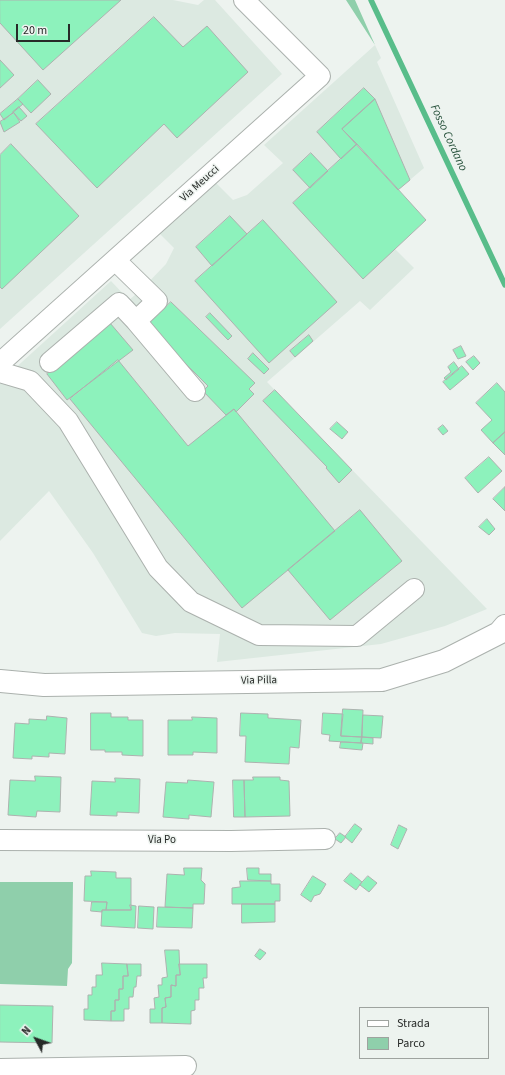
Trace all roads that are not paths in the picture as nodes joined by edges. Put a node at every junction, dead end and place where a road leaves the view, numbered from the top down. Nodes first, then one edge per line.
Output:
1 (244, 0) edge
2 (116, 260) junction
3 (136, 321) junction
4 (50, 362) dead end
5 (0, 364) edge
6 (0, 372) edge
7 (195, 391) dead end
8 (414, 589) dead end
9 (505, 626) edge
10 (0, 681) edge
11 (325, 839) dead end
12 (0, 840) edge
13 (186, 1066) dead end
14 (0, 1069) edge

1 - 2 street, Via Meucci
2 - 3 street
2 - 5 street, Via Meucci
3 - 4 street
3 - 7 street
6 - 8 street
9 - 10 main road, Via Pilla
11 - 12 street, Via Po
13 - 14 street

